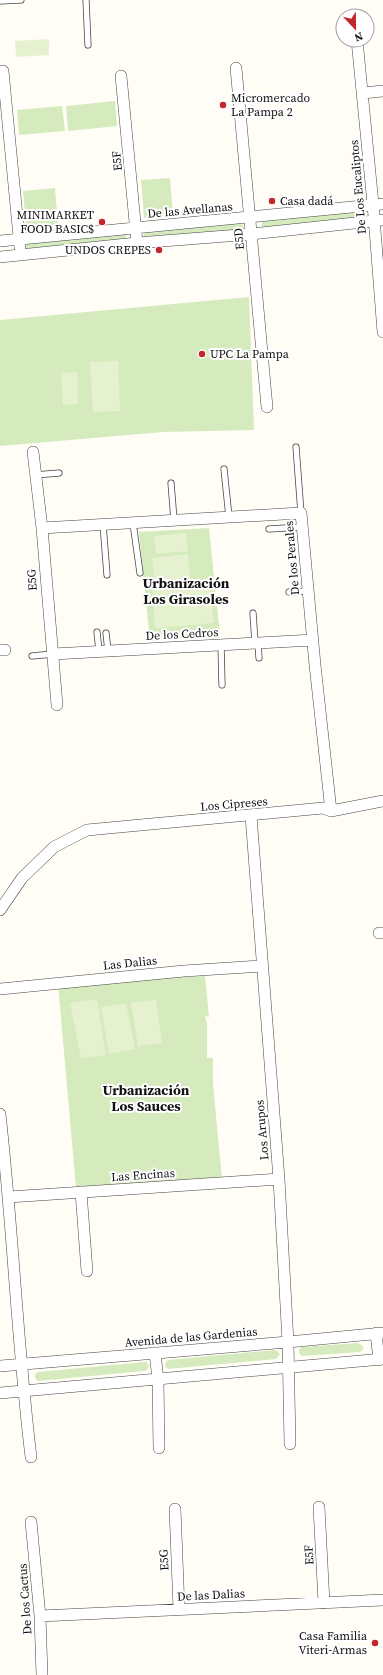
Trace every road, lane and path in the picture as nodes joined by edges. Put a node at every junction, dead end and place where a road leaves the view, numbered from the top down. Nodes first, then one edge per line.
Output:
1 (15, 0) edge
2 (21, 0) edge
3 (86, 0) edge
4 (0, 1) edge
5 (88, 45) dead end
6 (358, 48) edge
7 (236, 68) dead end
8 (2, 71) dead end
9 (121, 76) dead end
10 (383, 92) edge
11 (363, 93) junction
12 (378, 204) edge
13 (250, 218) junction
14 (378, 221) edge
15 (136, 227) junction
16 (252, 234) junction
17 (19, 240) junction
18 (0, 241) edge
19 (137, 243) junction
20 (21, 255) junction
21 (0, 257) edge
22 (383, 332) edge
23 (267, 406) dead end
24 (296, 448) dead end
25 (33, 452) dead end
26 (224, 469) dead end
27 (59, 473) dead end
28 (35, 475) junction
29 (171, 483) dead end
30 (301, 513) junction
31 (229, 517) junction
32 (174, 520) junction
33 (134, 523) junction
34 (104, 524) junction
35 (302, 527) junction
36 (42, 528) junction
37 (269, 529) dead end
38 (140, 573) dead end
39 (107, 575) dead end
40 (308, 591) junction
41 (289, 592) dead end
42 (253, 613) dead end
43 (97, 632) dead end
44 (106, 633) dead end
45 (313, 640) junction
46 (256, 642) junction
47 (221, 644) junction
48 (103, 651) junction
49 (53, 654) junction
50 (32, 656) dead end
51 (259, 658) dead end
52 (222, 685) dead end
53 (57, 705) dead end
54 (383, 801) edge
55 (331, 811) junction
56 (251, 816) junction
57 (0, 910) edge
58 (262, 966) junction
59 (0, 989) edge
60 (0, 1114) edge
61 (279, 1179) junction
62 (81, 1192) junction
63 (9, 1197) junction
64 (87, 1271) dead end
65 (380, 1333) edge
66 (288, 1342) junction
67 (155, 1353) junction
68 (381, 1359) edge
69 (21, 1364) junction
70 (0, 1366) edge
71 (288, 1367) junction
72 (158, 1380) junction
73 (23, 1391) junction
74 (0, 1393) edge
75 (290, 1444) dead end
76 (159, 1448) dead end
77 (30, 1457) dead end
78 (320, 1507) dead end
79 (175, 1510) dead end
80 (31, 1522) dead end
81 (383, 1600) edge
82 (324, 1603) junction
83 (179, 1609) junction
84 (40, 1616) junction
85 (42, 1675) edge

1 - 2 lane
1 - 4 lane
3 - 5 lane
6 - 11 street, De Los Eucaliptos
7 - 13 street, E5D
8 - 17 street
9 - 15 street, E5F
10 - 11 street
11 - 12 street, De Los Eucaliptos
12 - 13 street, De las Avellanas
12 - 14 street, De Los Eucaliptos
13 - 15 street, De las Avellanas
13 - 16 street, E5D
14 - 16 street
14 - 22 street, De Los Eucaliptos
15 - 17 street, De las Avellanas
15 - 19 street, E5F
16 - 19 street
16 - 23 street, E5D
17 - 18 street, De las Avellanas
17 - 20 street
19 - 20 street
20 - 21 street
24 - 30 lane
25 - 28 street, E5G
26 - 31 lane
27 - 28 lane
28 - 36 street, E5G
29 - 32 lane
30 - 31 street, De los Perales
30 - 35 street, De los Perales
31 - 32 street, De los Perales
32 - 33 street, De los Perales
33 - 34 street, De los Perales
33 - 38 lane
34 - 36 street, De los Perales
34 - 39 lane
35 - 37 lane
35 - 40 street, De los Perales
36 - 49 street, E5G
40 - 41 lane
40 - 45 street, De los Perales
42 - 46 lane
43 - 48 lane
44 - 48 lane
45 - 46 street, De los Cedros
45 - 55 street, De los Perales
46 - 47 street, De los Cedros
46 - 51 lane
47 - 48 street, De los Cedros
47 - 52 lane
48 - 49 street, De los Cedros
49 - 50 lane
49 - 53 street, E5G
54 - 55 street, Los Cipreses
55 - 56 street, Los Cipreses
56 - 57 street, Los Cipreses
56 - 58 street, Los Arupos
58 - 59 street, Las Dalias
58 - 61 street, Los Arupos
60 - 63 street
61 - 62 street, Las Encinas
61 - 66 street, Los Arupos
62 - 63 street, Las Encinas
62 - 64 street
63 - 69 street
65 - 66 street, Avenida de las Gardenias
65 - 68 street
66 - 67 street, Avenida de las Gardenias
66 - 71 street, Los Arupos
67 - 69 street, Avenida de las Gardenias
67 - 72 street
68 - 71 street
69 - 70 street, Avenida de las Gardenias
69 - 73 street
71 - 72 street
71 - 75 street, Los Arupos
72 - 73 street
72 - 76 street
73 - 74 street
73 - 77 street
78 - 82 street, E5F
79 - 83 street, E5G
80 - 84 street, De los Cactus
81 - 82 street, De las Dalias
82 - 83 street, De las Dalias
83 - 84 street, De las Dalias
84 - 85 street, De los Cactus

